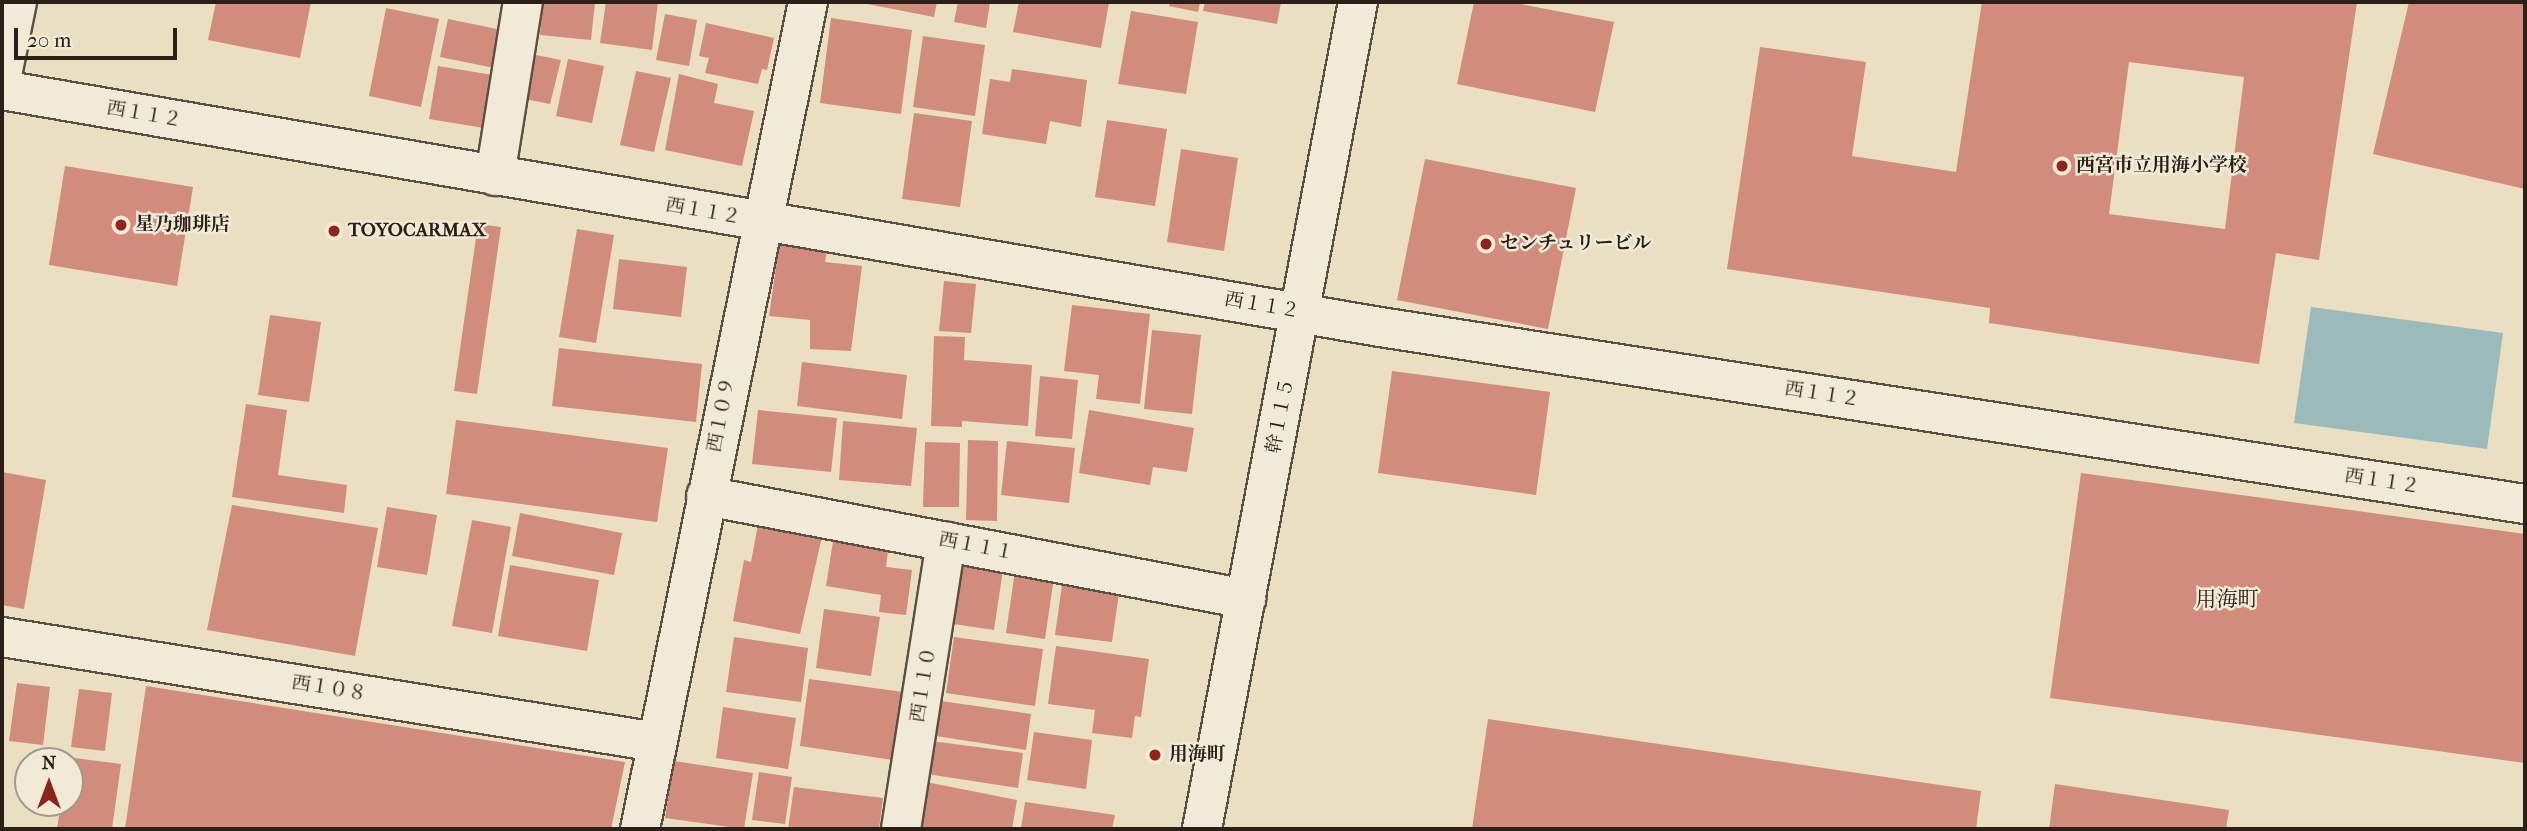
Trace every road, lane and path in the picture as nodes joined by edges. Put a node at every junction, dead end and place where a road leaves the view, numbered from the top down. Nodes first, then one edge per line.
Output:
1 (17, 2) edge
2 (523, 2) edge
3 (808, 2) edge
4 (1358, 2) edge
5 (2, 75) edge
6 (2, 90) edge
7 (495, 176) junction
8 (760, 222) junction
9 (1301, 313) junction
10 (706, 496) junction
11 (2525, 504) edge
12 (946, 542) junction
13 (1246, 599) junction
14 (2, 637) edge
15 (657, 742) junction
16 (640, 829) edge
17 (901, 829) edge
18 (1202, 829) edge

1 - 5 street
2 - 7 street
3 - 8 street, 西１０９
4 - 9 street, 幹１１５
6 - 7 street, 西１１２
7 - 8 street, 西１１２
8 - 9 street, 西１１２
8 - 10 street, 西１０９
9 - 11 street, 西１１２
9 - 13 street, 幹１１５
10 - 12 street, 西１１１
10 - 15 street, 西１０９
12 - 13 street, 西１１１
12 - 17 street, 西１１０
13 - 18 street, 幹１１５
14 - 15 street, 西１０８
15 - 16 street, 西１０９

